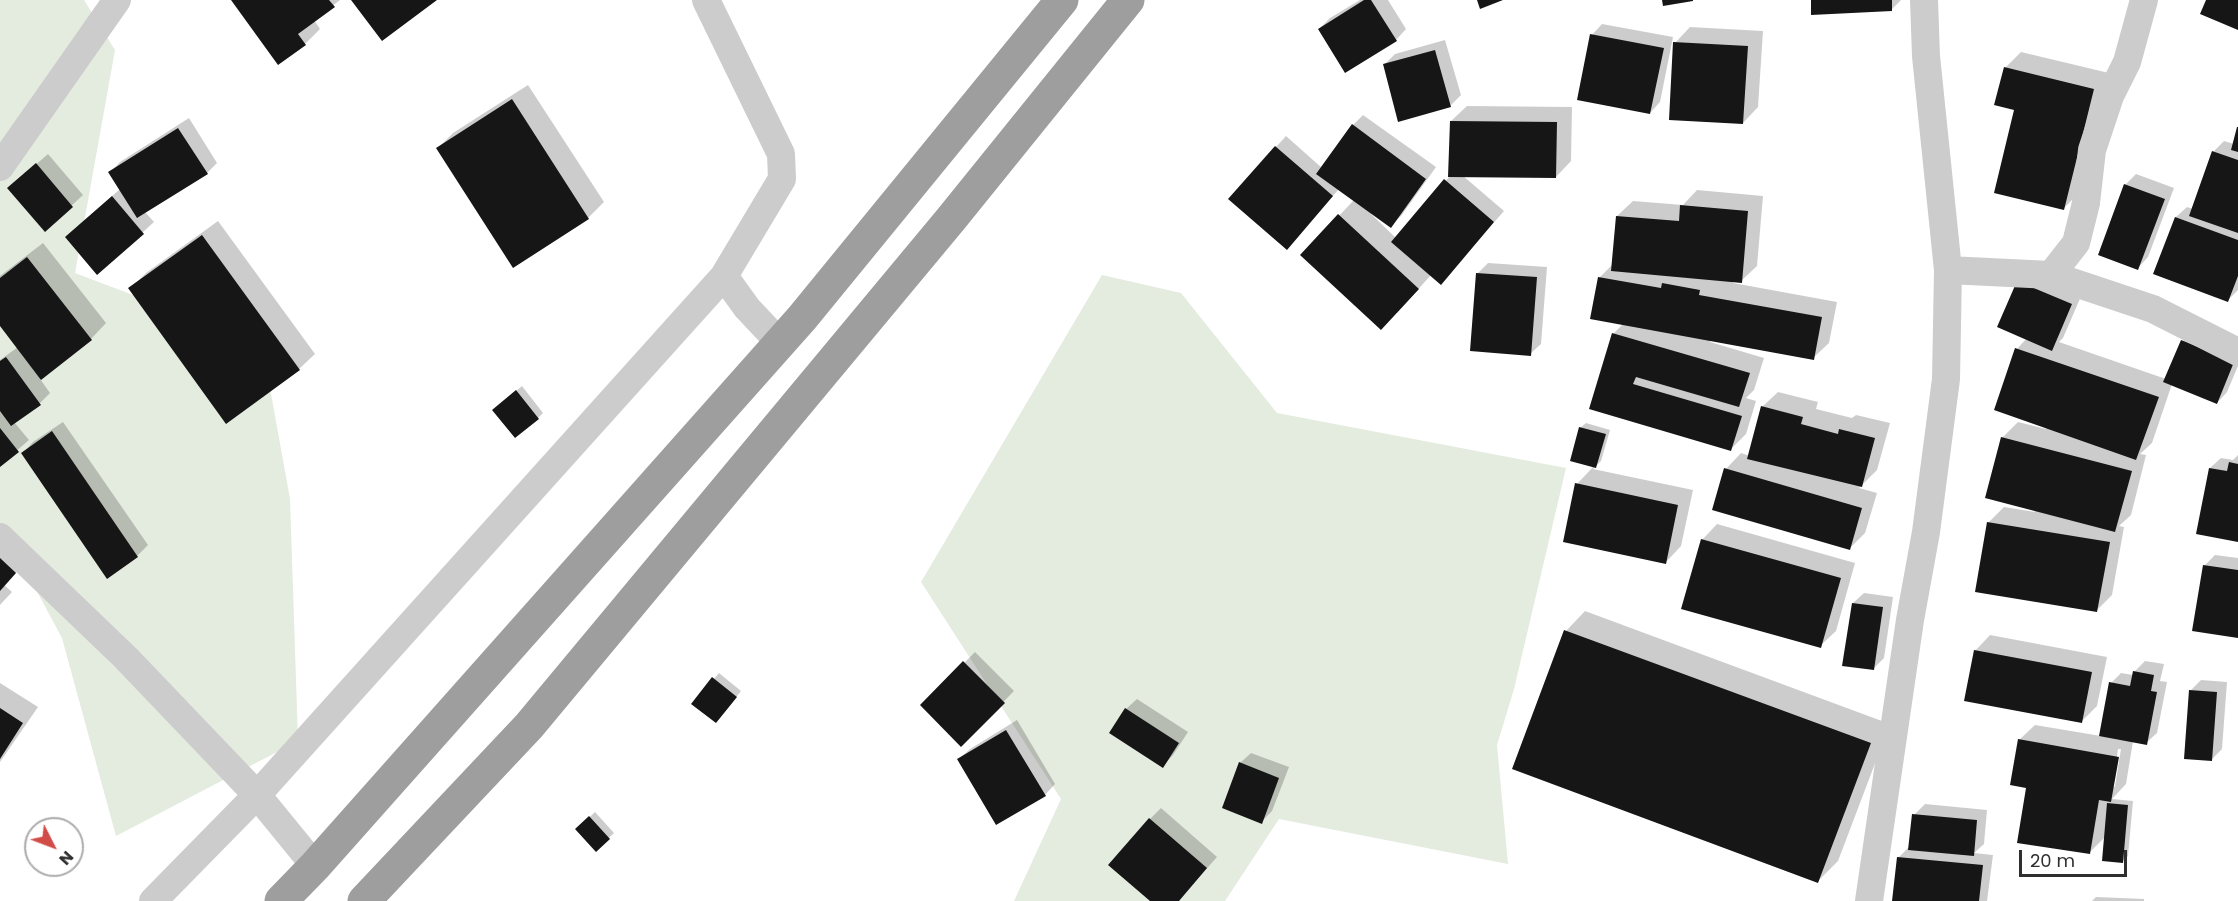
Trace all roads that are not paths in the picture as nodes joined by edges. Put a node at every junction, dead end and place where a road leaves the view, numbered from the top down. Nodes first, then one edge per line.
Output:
1 (117, 0) edge
2 (706, 0) edge
3 (1062, 0) edge
4 (1128, 0) edge
5 (1924, 0) edge
6 (2144, 0) edge
7 (0, 167) edge
8 (1948, 270) junction
9 (2051, 275) junction
10 (724, 276) junction
11 (780, 343) junction
12 (2238, 352) edge
13 (0, 537) edge
14 (257, 795) junction
15 (315, 866) junction
16 (153, 901) edge
17 (281, 901) edge
18 (364, 901) edge
19 (1869, 901) edge

1 - 7 street
2 - 10 street
3 - 11 highway
4 - 18 highway
5 - 8 street
6 - 9 street
8 - 9 street
8 - 19 street
9 - 12 street
10 - 11 street
10 - 14 street
11 - 15 highway
13 - 14 street
14 - 15 street
14 - 16 street
15 - 17 highway

